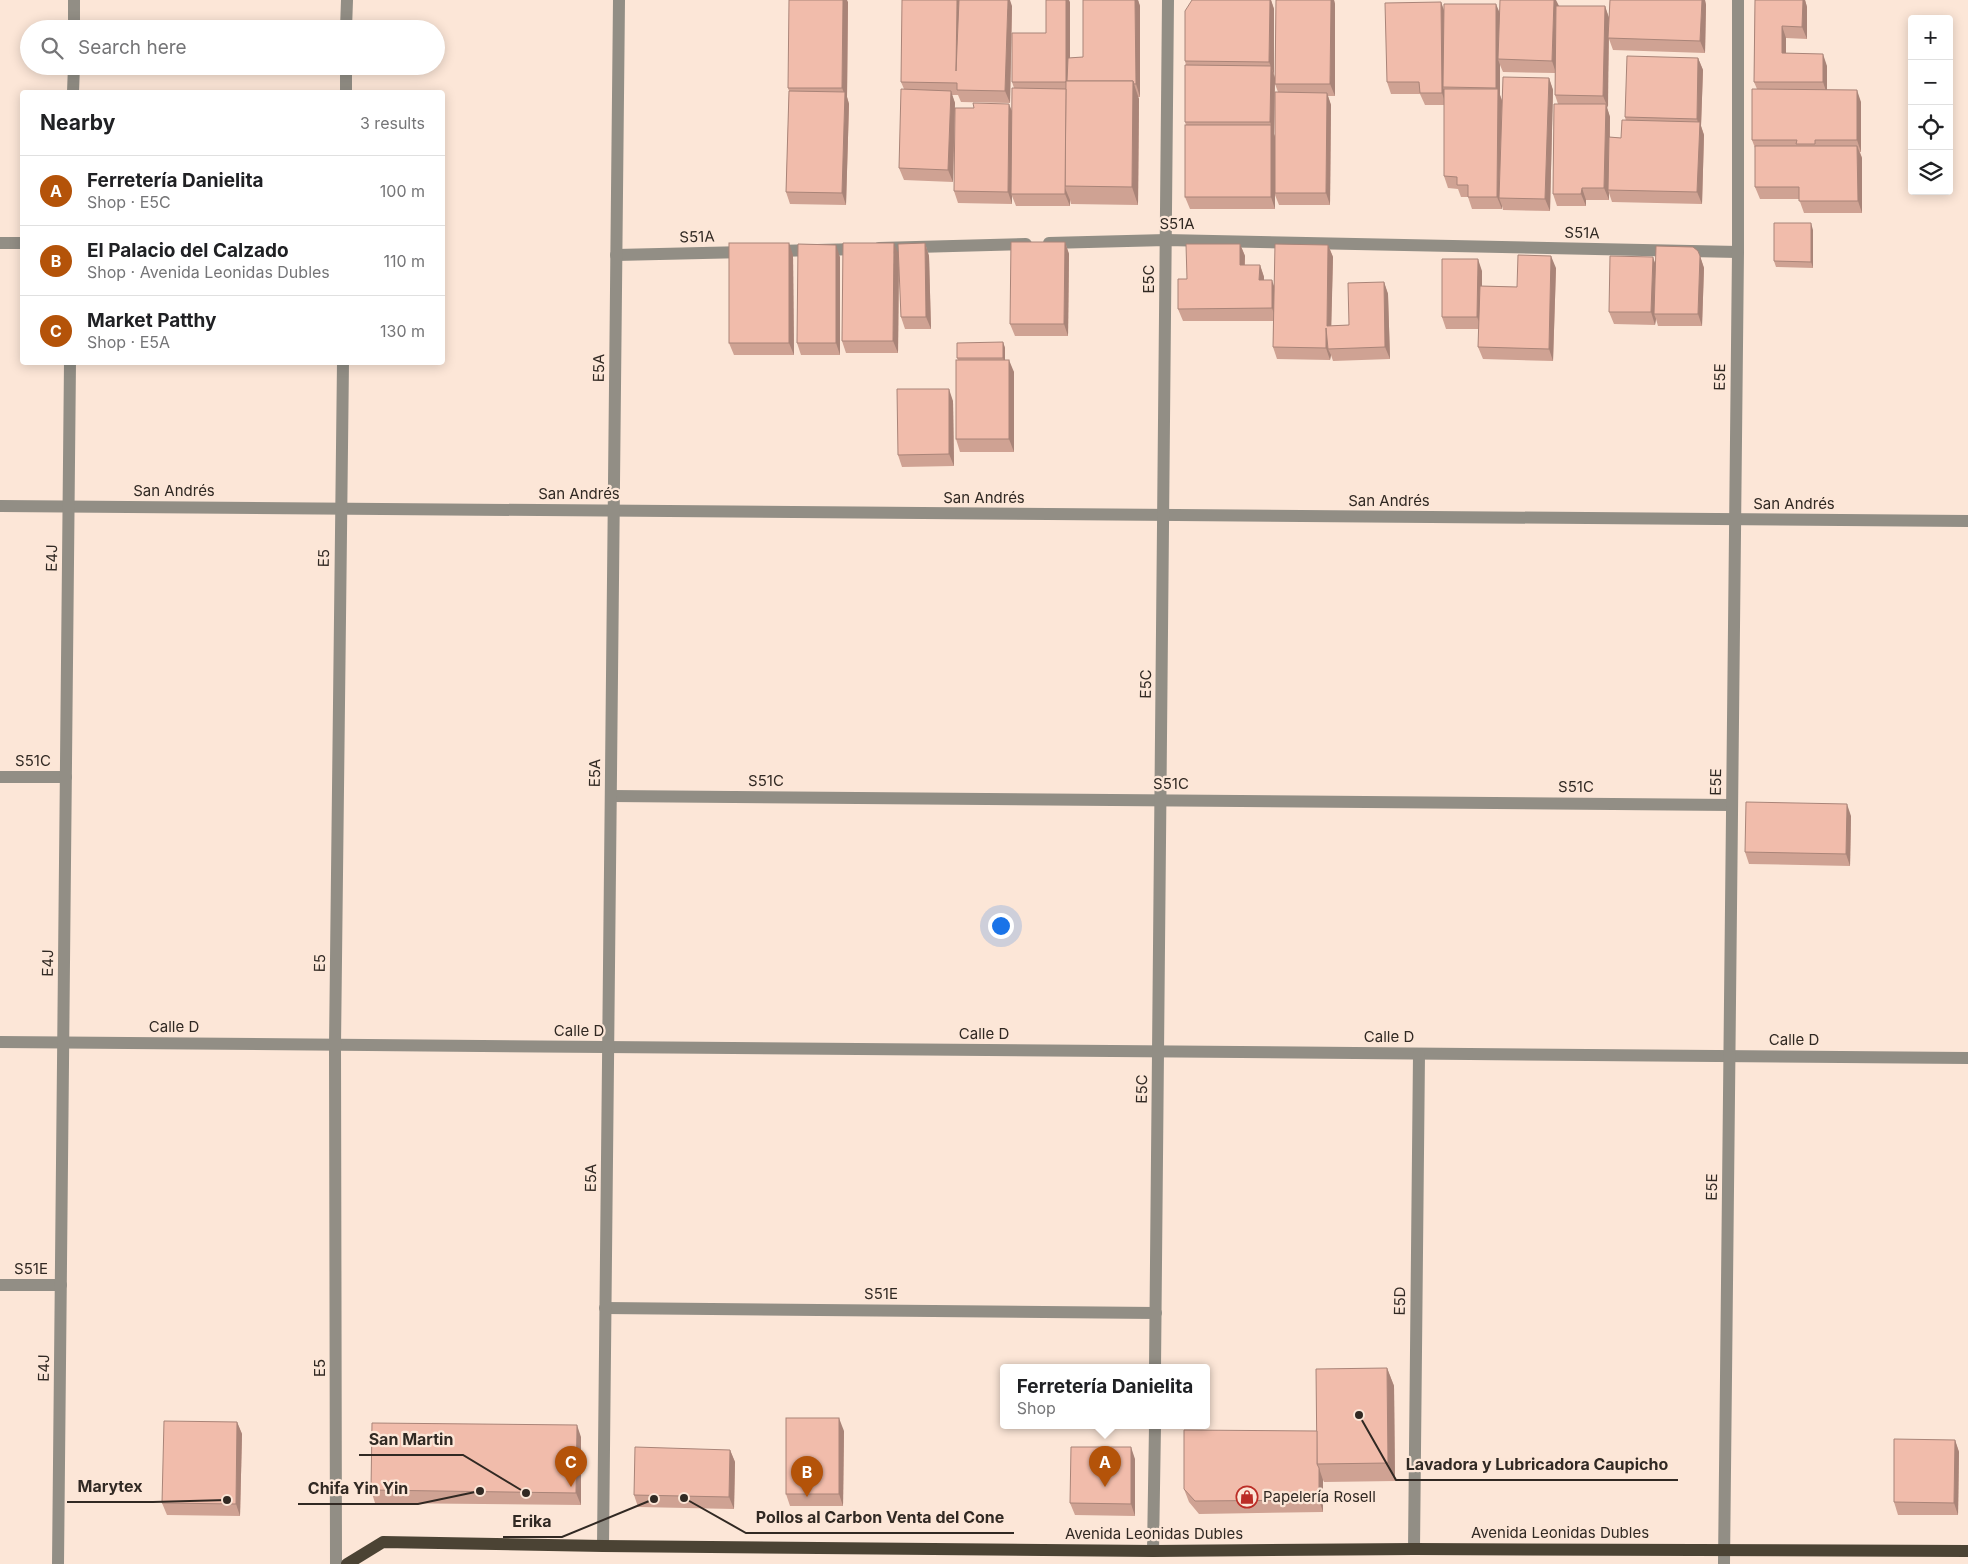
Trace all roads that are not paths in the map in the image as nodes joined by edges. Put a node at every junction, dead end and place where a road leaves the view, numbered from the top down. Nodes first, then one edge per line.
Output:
1 (74, 0) edge
2 (347, 0) edge
3 (619, 0) edge
4 (1168, 0) edge
5 (1738, 0) edge
6 (74, 20) edge
7 (346, 20) edge
8 (74, 75) edge
9 (346, 75) edge
10 (73, 90) edge
11 (346, 90) edge
12 (1166, 240) junction
13 (0, 243) edge
14 (20, 243) edge
15 (1738, 252) junction
16 (616, 255) junction
17 (70, 365) edge
18 (343, 365) edge
19 (0, 506) edge
20 (69, 506) junction
21 (341, 508) junction
22 (613, 511) junction
23 (1164, 515) junction
24 (1735, 520) junction
25 (1968, 521) edge
26 (0, 777) edge
27 (66, 777) junction
28 (611, 796) junction
29 (1161, 800) junction
30 (1732, 805) junction
31 (0, 1042) edge
32 (63, 1043) junction
33 (335, 1045) junction
34 (608, 1047) junction
35 (1159, 1052) junction
36 (1419, 1054) junction
37 (1729, 1056) junction
38 (1968, 1058) edge
39 (0, 1285) edge
40 (61, 1285) junction
41 (606, 1308) junction
42 (1156, 1313) junction
43 (1155, 1364) edge
44 (1155, 1429) edge
45 (603, 1546) junction
46 (1414, 1549) junction
47 (1724, 1550) junction
48 (1153, 1551) junction
49 (1968, 1551) edge
50 (58, 1564) edge
51 (336, 1564) edge
52 (347, 1564) edge
53 (1724, 1564) edge

1 - 6 street
2 - 7 street
3 - 16 street, E5A
4 - 12 street, E5C
5 - 15 street, E5E
8 - 10 street
9 - 11 street
12 - 15 street, S51A
12 - 16 street, S51A
12 - 23 street, E5C
13 - 14 street
15 - 24 street, E5E
16 - 22 street, E5A
17 - 20 street, E4J
18 - 21 street, E5
19 - 20 street, San Andrés
20 - 21 street, San Andrés
20 - 27 street, E4J
21 - 22 street, San Andrés
21 - 33 street, E5
22 - 23 street, San Andrés
22 - 28 street, E5A
23 - 24 street, San Andrés
23 - 29 street, E5C
24 - 25 street, San Andrés
24 - 30 street, E5E
26 - 27 street, S51C
27 - 32 street, E4J
28 - 29 street, S51C
28 - 34 street, E5A
29 - 30 street, S51C
29 - 35 street, E5C
30 - 37 street, E5E
31 - 32 street, Calle D
32 - 33 street, Calle D
32 - 40 street, E4J
33 - 34 street, Calle D
33 - 51 street, E5
34 - 35 street, Calle D
34 - 41 street, E5A
35 - 36 street, Calle D
35 - 42 street, E5C
36 - 37 street, Calle D
36 - 46 street, E5D
37 - 38 street, Calle D
37 - 47 street, E5E
39 - 40 street, S51E
40 - 50 street, E4J
41 - 42 street, S51E
41 - 45 street, E5A
42 - 43 street, E5C
44 - 48 street
45 - 48 main road, Avenida Leonidas Dubles
45 - 52 main road, Avenida Leonidas Dubles
46 - 47 main road, Avenida Leonidas Dubles
46 - 48 main road, Avenida Leonidas Dubles
47 - 49 main road, Avenida Leonidas Dubles
47 - 53 street, E5E

